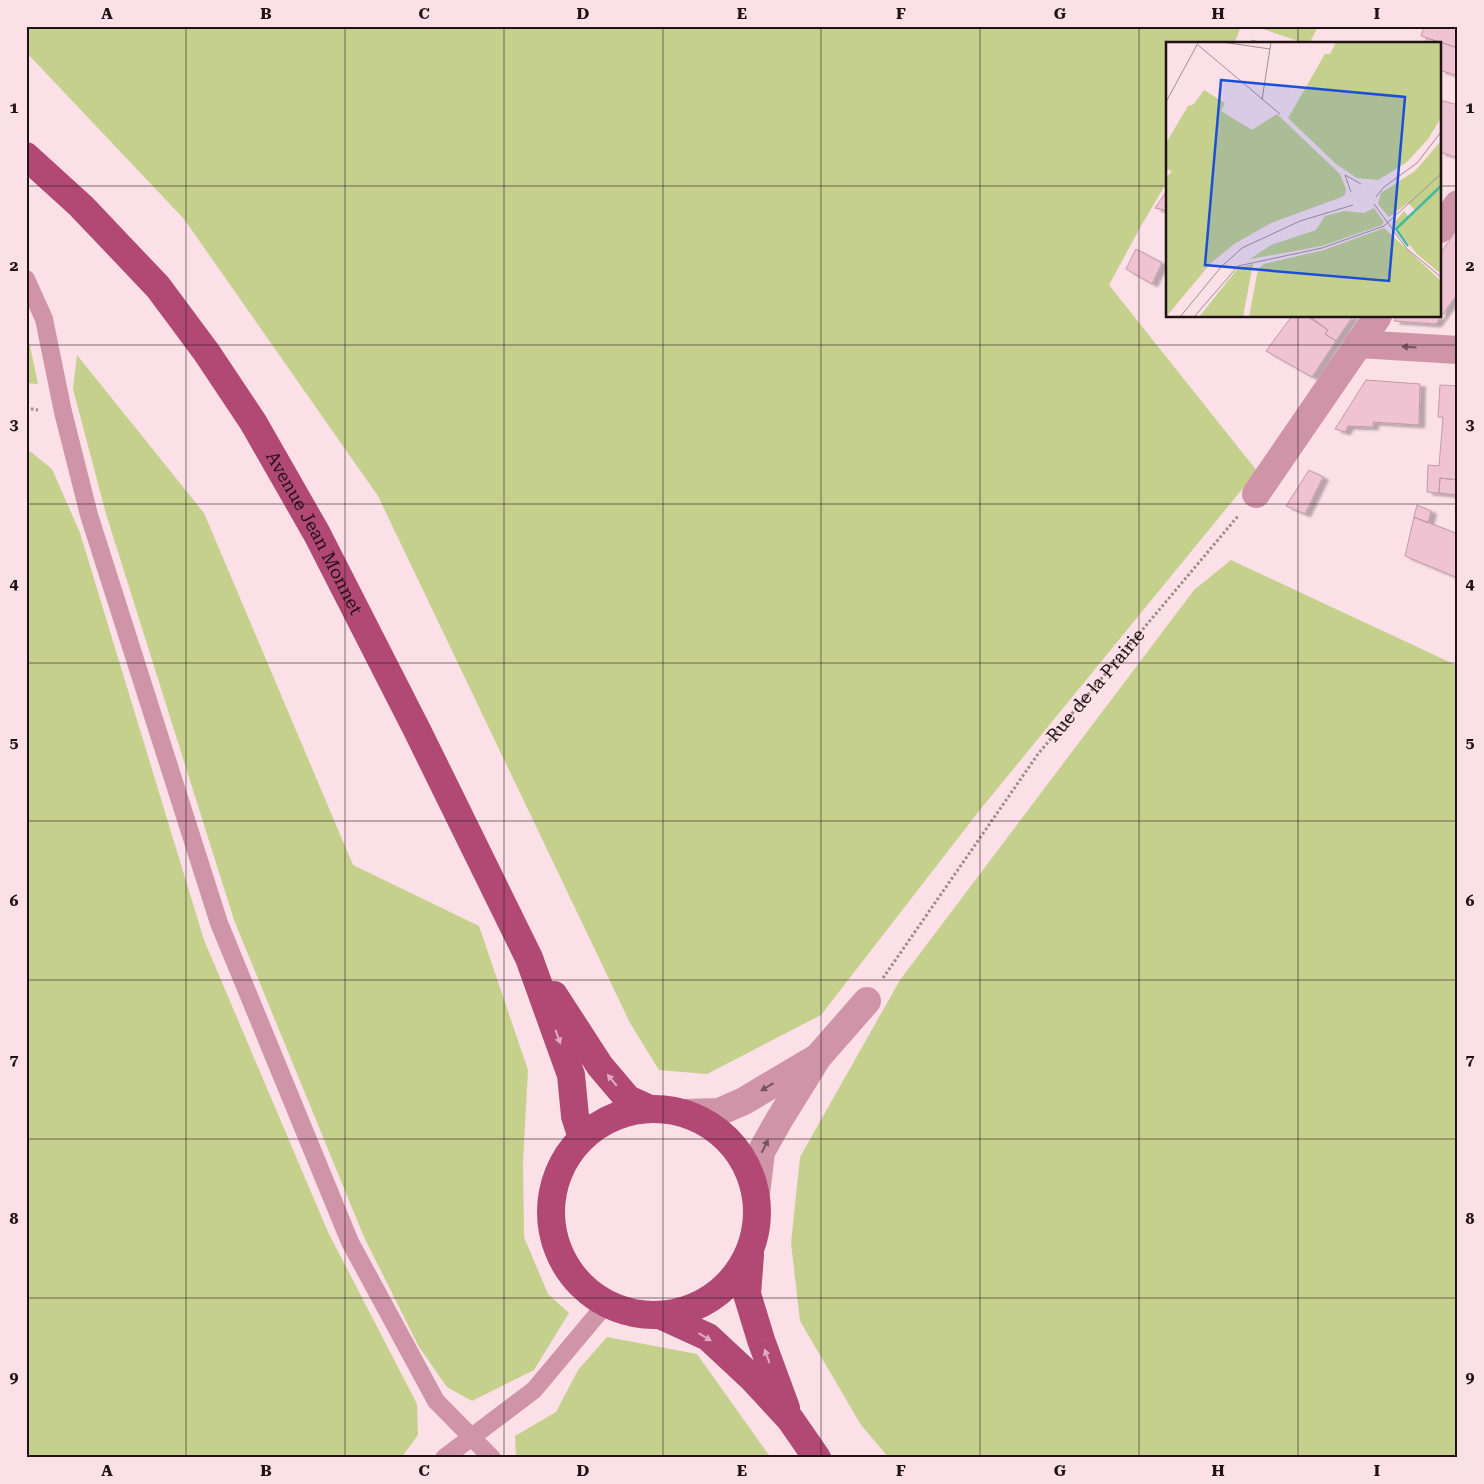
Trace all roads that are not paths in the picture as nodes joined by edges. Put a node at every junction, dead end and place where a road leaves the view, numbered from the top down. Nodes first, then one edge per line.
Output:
1 (26, 156) edge
2 (1458, 204) edge
3 (1442, 226) edge
4 (26, 279) edge
5 (1377, 318) edge
6 (1358, 344) junction
7 (1458, 350) edge
8 (1256, 494) road end
9 (530, 958) junction
10 (867, 1001) road end
11 (818, 1057) junction
12 (650, 1109) junction
13 (685, 1113) junction
14 (582, 1138) junction
15 (756, 1194) junction
16 (750, 1251) junction
17 (606, 1304) junction
18 (662, 1316) junction
19 (790, 1418) junction
20 (471, 1437) junction
21 (444, 1458) edge
22 (492, 1458) edge
23 (817, 1458) edge

1 - 9 main road, Avenue Jean Monnet
2 - 3 street
4 - 20 lane
5 - 6 street
7 -> 6 street
6 - 8 street
12 -> 9 main road, Avenue Jean Monnet
9 -> 14 main road, Avenue Jean Monnet
10 - 11 street
11 -> 13 street
15 -> 11 street
12 - 13 main road
12 - 14 main road
13 - 15 main road
14 - 17 main road
15 - 16 main road
16 - 18 main road
19 -> 16 main road
17 - 18 main road
17 - 20 lane
18 -> 19 main road
19 - 23 main road
20 - 21 lane
20 - 22 lane

